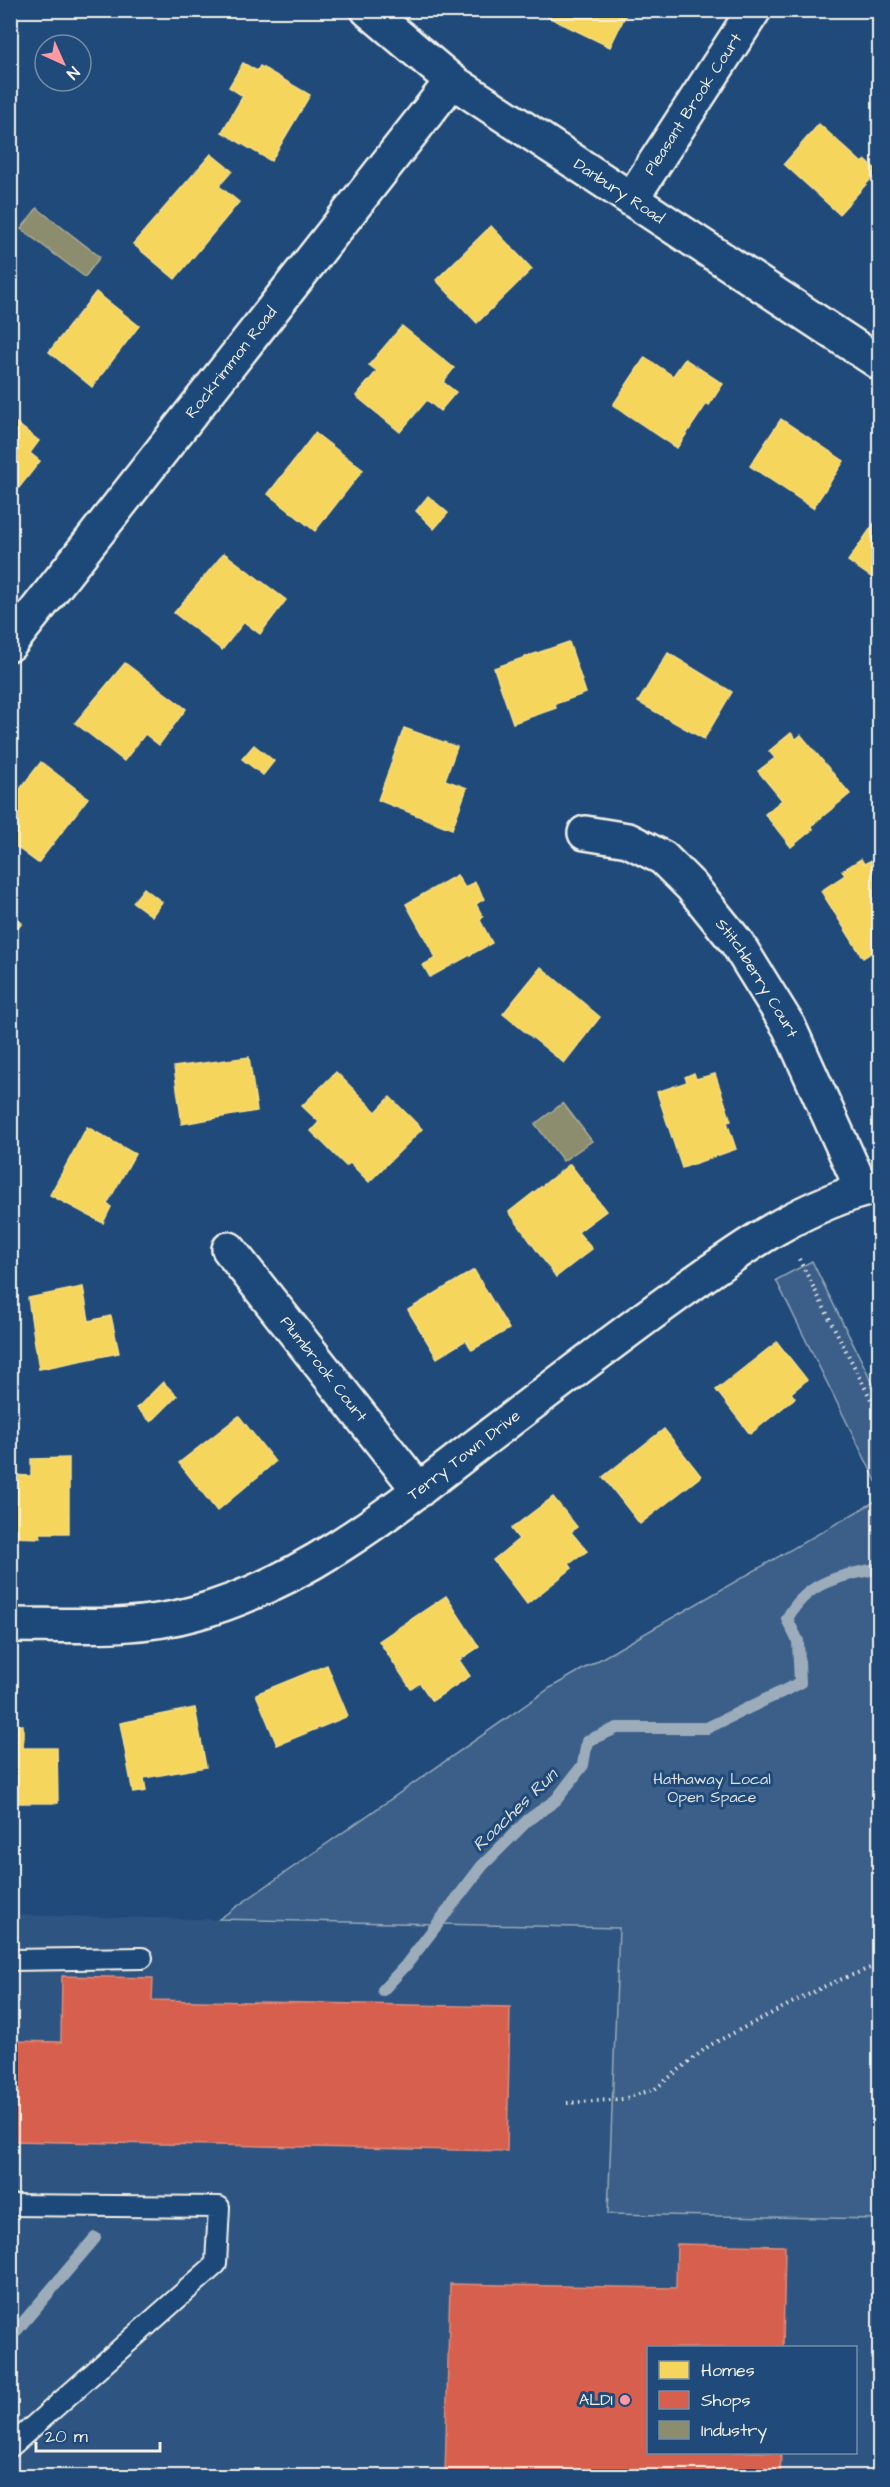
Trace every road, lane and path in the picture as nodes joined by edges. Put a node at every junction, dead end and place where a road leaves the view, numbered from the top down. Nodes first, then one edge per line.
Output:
1 (368, 10) edge
2 (754, 10) edge
3 (452, 81) junction
4 (632, 198) junction
5 (879, 363) edge
6 (10, 644) edge
7 (585, 832) dead end
8 (871, 1187) edge
9 (782, 1226) junction
10 (229, 1250) dead end
11 (879, 1417) edge
12 (419, 1490) junction
13 (10, 1625) edge
14 (142, 1958) dead end
15 (10, 1960) edge
16 (879, 1964) edge
17 (567, 2103) dead end
18 (10, 2205) edge
19 (10, 2447) edge

1 - 3 street, Danbury Road
2 - 4 street, Pleasant Brook Court
3 - 4 street, Danbury Road
3 - 6 street, Rockrimmon Road
4 - 5 street, Danbury Road
7 - 8 street, Stitchberry Court
8 - 9 street, Terry Town Drive
9 - 11 path
9 - 12 street, Terry Town Drive
10 - 12 street, Plumbrook Court
12 - 13 street, Terry Town Drive
14 - 15 lane
16 - 17 path
18 - 19 lane

